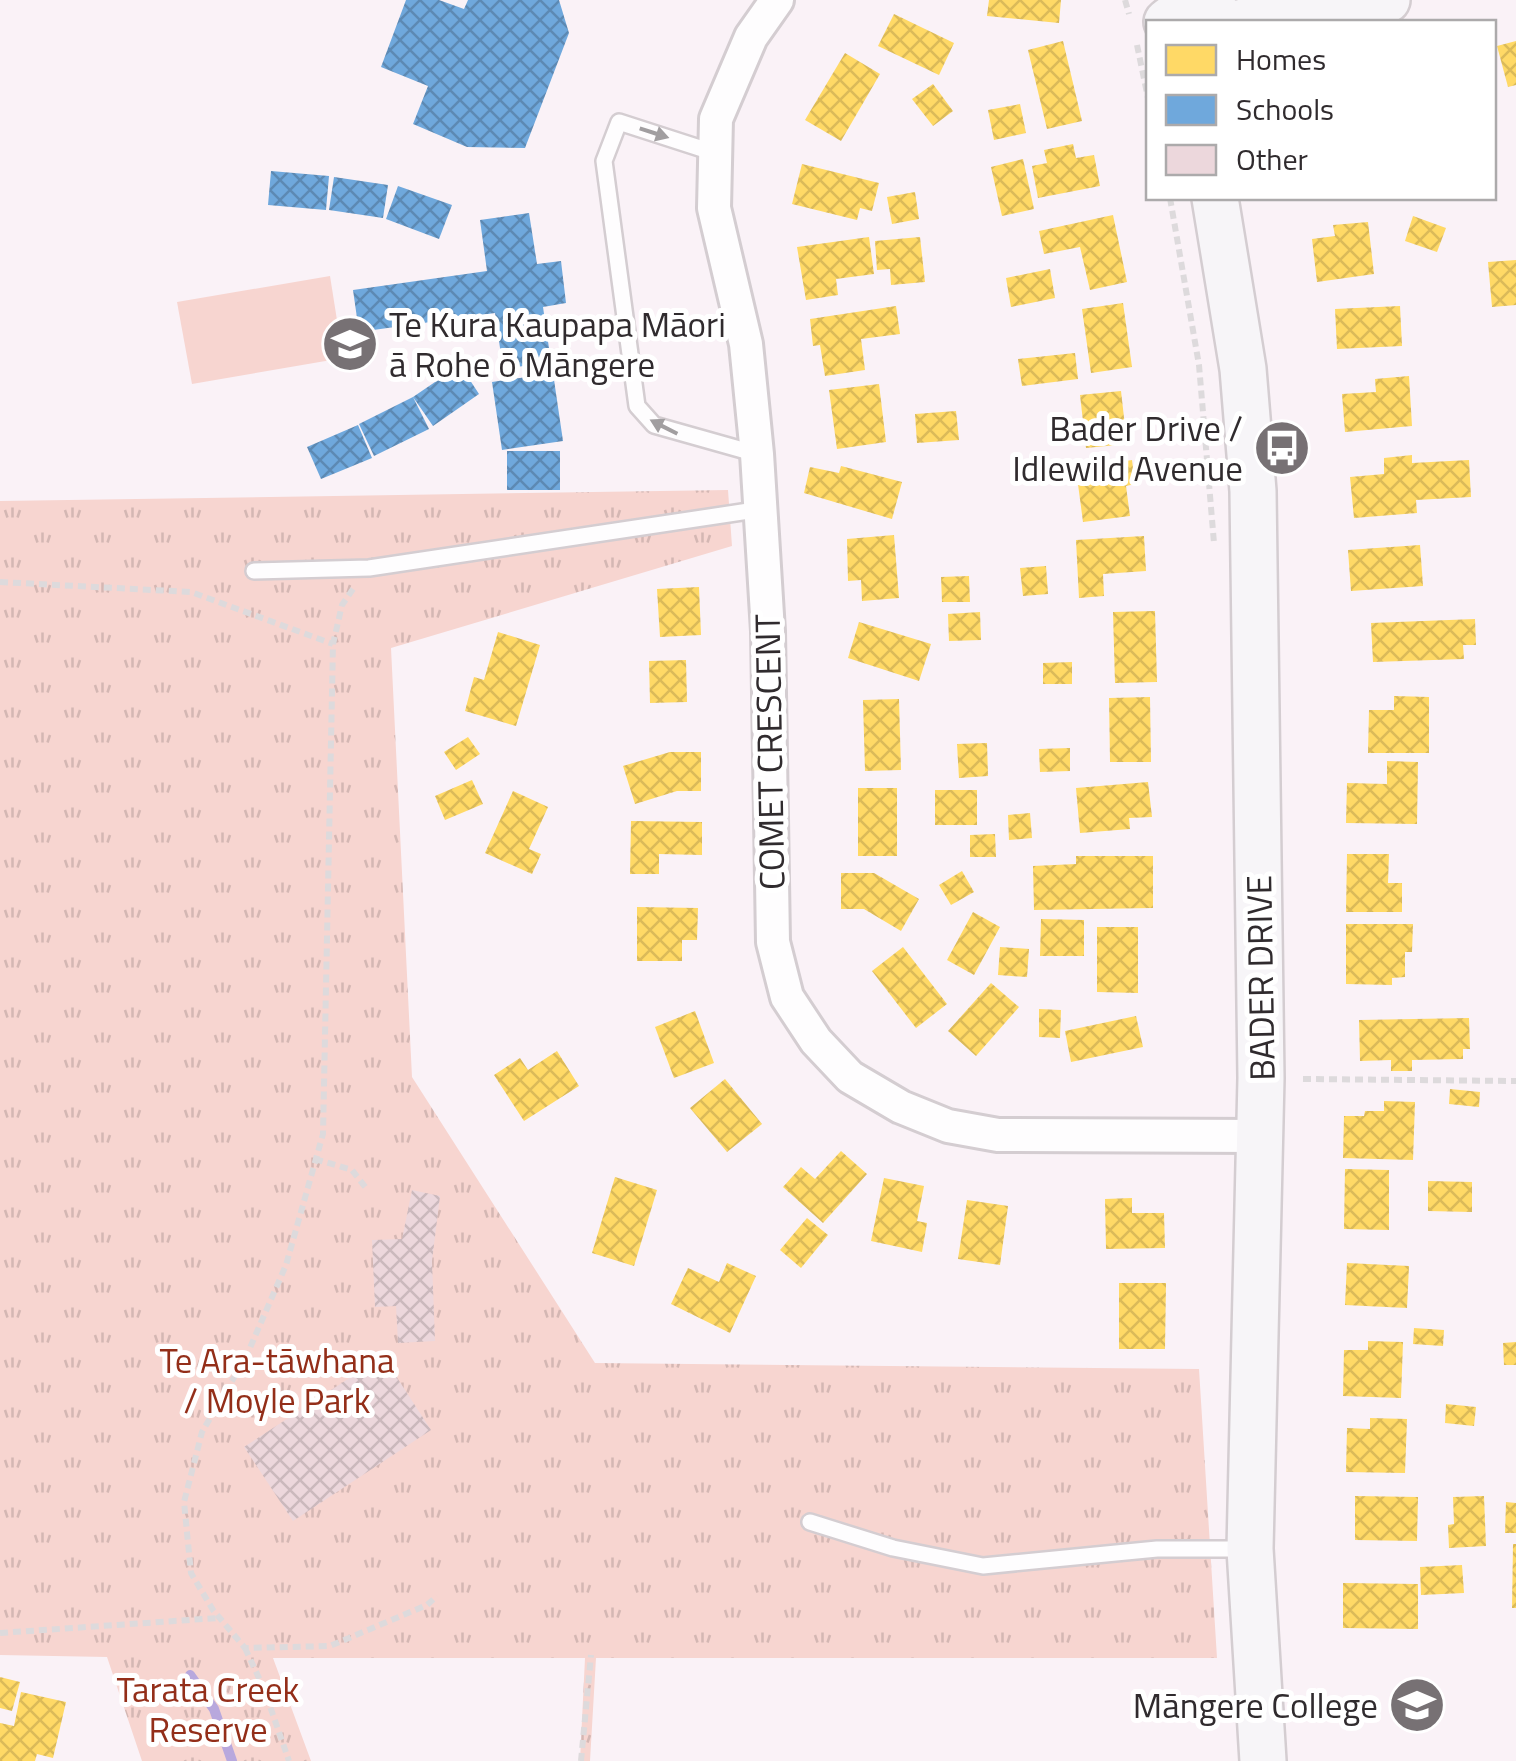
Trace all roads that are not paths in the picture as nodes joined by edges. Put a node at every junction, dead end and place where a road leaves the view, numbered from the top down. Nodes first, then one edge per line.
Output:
1 (778, 0) edge
2 (1386, 0) edge
3 (1416, 0) edge
4 (1252, 20) edge
5 (1367, 20) edge
6 (716, 153) junction
7 (1215, 200) edge
8 (756, 454) junction
9 (762, 509) junction
10 (254, 571) dead end
11 (1261, 1136) junction
12 (810, 1522) dead end
13 (1250, 1550) junction
14 (1264, 1761) edge

1 - 6 street, COMET CRESCENT
2 - 4 main road
3 - 5 main road
6 - 8 street, COMET CRESCENT
8 -> 6 lane
7 - 11 main road, BADER DRIVE
8 - 9 street, COMET CRESCENT
9 - 10 lane
9 - 11 street, COMET CRESCENT
11 - 13 main road, BADER DRIVE
12 - 13 lane
13 - 14 main road, BADER DRIVE

